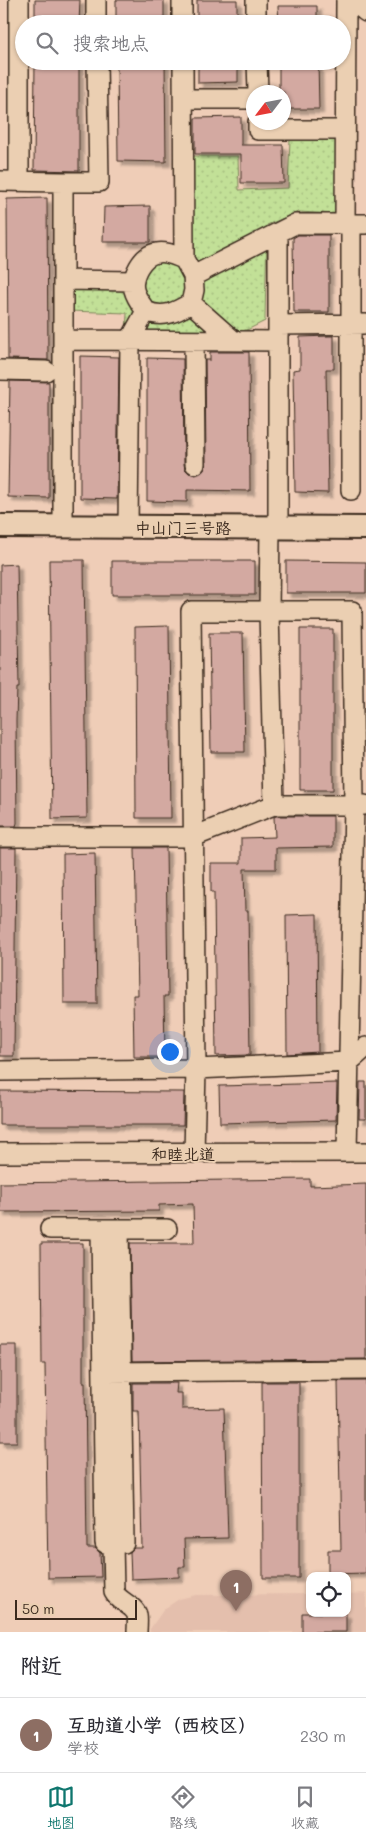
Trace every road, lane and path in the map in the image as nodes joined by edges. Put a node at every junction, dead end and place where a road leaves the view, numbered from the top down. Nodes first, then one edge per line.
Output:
1 (19, 0) edge
2 (96, 0) edge
3 (182, 0) edge
4 (256, 0) edge
5 (346, 0) edge
6 (352, 0) edge
7 (366, 12) edge
8 (18, 15) edge
9 (96, 15) edge
10 (182, 15) edge
11 (256, 15) edge
12 (346, 15) edge
13 (15, 70) edge
14 (97, 70) edge
15 (184, 70) edge
16 (257, 70) edge
17 (345, 70) edge
18 (258, 85) edge
19 (185, 99) junction
20 (246, 99) edge
21 (291, 130) edge
22 (345, 130) junction
23 (9, 182) edge
24 (63, 182) junction
25 (354, 224) edge
26 (278, 233) junction
27 (188, 268) junction
28 (63, 280) junction
29 (134, 281) junction
30 (191, 303) junction
31 (146, 310) junction
32 (358, 324) edge
33 (278, 333) junction
34 (63, 340) junction
35 (130, 340) junction
36 (194, 341) junction
37 (234, 341) junction
38 (358, 355) edge
39 (0, 370) edge
40 (46, 371) dead end
41 (195, 464) dead end
42 (351, 490) dead end
43 (0, 526) edge
44 (63, 526) junction
45 (128, 527) junction
46 (274, 528) junction
47 (366, 528) edge
48 (359, 611) edge
49 (269, 612) junction
50 (274, 805) junction
51 (360, 805) edge
52 (193, 836) junction
53 (0, 837) edge
54 (366, 1047) edge
55 (349, 1062) junction
56 (196, 1068) junction
57 (0, 1071) edge
58 (194, 1152) junction
59 (347, 1152) junction
60 (366, 1152) edge
61 (0, 1153) edge
62 (50, 1229) dead end
63 (110, 1229) junction
64 (167, 1229) dead end
65 (366, 1370) edge
66 (112, 1372) junction
67 (137, 1632) edge

1 - 8 street
2 - 9 street
3 - 10 street
4 - 11 street
5 - 12 street
6 - 7 street
13 - 23 street
14 - 24 street
15 - 19 street
16 - 18 street
17 - 22 street
19 - 20 street
19 - 27 street
21 - 22 street
22 - 25 street
23 - 24 street
24 - 28 street
25 - 26 street
25 - 32 street
26 - 27 street
26 - 33 street
27 - 29 street
27 - 30 street
28 - 29 street
28 - 34 street
29 - 31 street
30 - 31 street
30 - 37 street
31 - 35 street
32 - 33 street
32 - 38 street
33 - 37 street
33 - 46 street
34 - 35 street
34 - 44 street
35 - 36 street
35 - 45 street
36 - 37 street
36 - 41 street
38 - 42 street
39 - 40 street
43 - 44 street, 中山门三号路
44 - 45 street, 中山门三号路
45 - 46 street, 中山门三号路
46 - 47 street, 中山门三号路
46 - 49 street
48 - 49 street
48 - 51 street
49 - 50 street
49 - 52 street
50 - 51 street
50 - 52 street
51 - 55 street
52 - 53 street
52 - 56 street
54 - 55 street
55 - 56 street
55 - 59 street
56 - 57 street
56 - 58 street
58 - 59 street, 和睦北道
58 - 61 street, 和睦北道
59 - 60 street, 和睦北道
62 - 63 street
63 - 64 street
63 - 66 street
65 - 66 street
66 - 67 street

